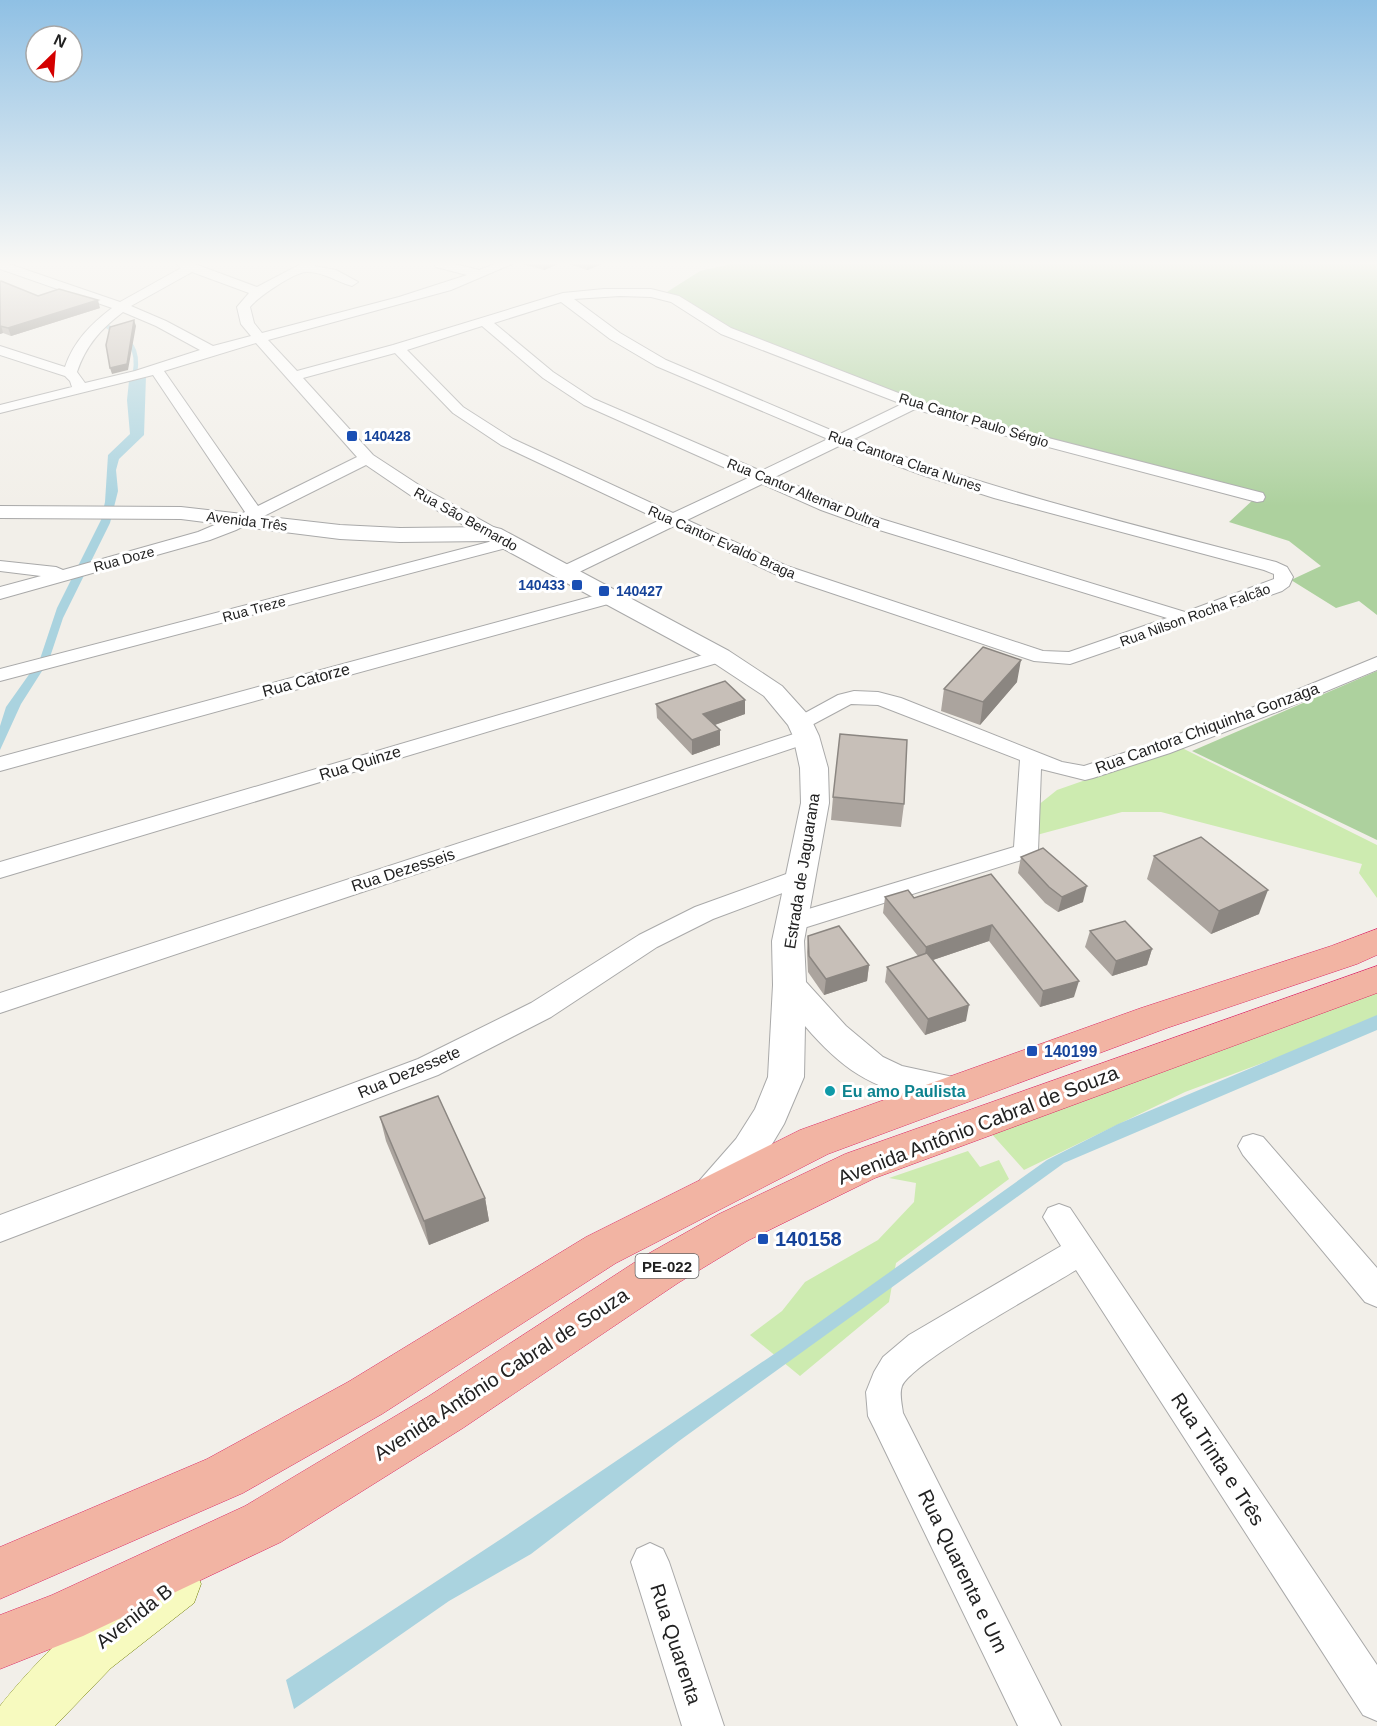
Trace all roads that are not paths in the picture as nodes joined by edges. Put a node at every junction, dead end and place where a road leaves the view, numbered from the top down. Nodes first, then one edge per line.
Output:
1 (83, 345) edge
2 (201, 345) edge
3 (235, 345) edge
4 (265, 345) edge
5 (409, 345) edge
6 (510, 345) edge
7 (630, 345) edge
8 (761, 345) edge
9 (398, 348) junction
10 (0, 350) edge
11 (211, 351) junction
12 (156, 369) junction
13 (69, 372) junction
14 (294, 376) junction
15 (80, 390) junction
16 (914, 404) junction
17 (0, 409) edge
18 (840, 439) junction
19 (367, 458) junction
20 (762, 478) junction
21 (1257, 497) dead end
22 (0, 512) edge
23 (250, 516) junction
24 (673, 521) junction
25 (500, 538) junction
26 (0, 566) edge
27 (1270, 566) joint
28 (565, 572) junction
29 (70, 573) junction
30 (0, 593) edge
31 (612, 597) junction
32 (1185, 618) junction
33 (1083, 654) joint
34 (720, 656) junction
35 (1377, 663) edge
36 (0, 675) edge
37 (803, 729) junction
38 (1031, 757) junction
39 (9, 761) edge
40 (0, 870) edge
41 (800, 878) junction
42 (791, 922) junction
43 (1377, 941) edge
44 (1377, 979) edge
45 (790, 985) junction
46 (0, 1003) edge
47 (954, 1090) junction
48 (1253, 1146) dead end
49 (713, 1192) junction
50 (1059, 1217) dead end
51 (0, 1228) edge
52 (1081, 1251) junction
53 (1377, 1292) edge
54 (263, 1524) junction
55 (73, 1540) junction
56 (0, 1558) edge
57 (650, 1562) dead end
58 (0, 1573) edge
59 (0, 1642) edge
60 (1377, 1701) edge
61 (20, 1726) edge
62 (703, 1726) edge
63 (1040, 1726) edge

1 - 13 street
2 - 11 street
3 - 11 street
4 - 14 street, Rua São Bernardo
5 - 9 street, Rua Cantor Paulo Sérgio
6 - 20 street, Rua Cantor Altemar Dultra
7 - 18 street, Rua Cantora Clara Nunes
8 - 16 street, Rua Cantor Paulo Sérgio
9 - 14 street, Rua Cantor Paulo Sérgio
9 - 24 street, Rua Cantor Evaldo Braga
10 - 13 street
11 - 12 street
12 - 15 street
12 - 23 street
13 - 15 street
14 - 19 street, Rua São Bernardo
15 - 17 street
16 - 18 street
16 - 21 street, Rua Cantor Paulo Sérgio
18 - 20 street
18 - 27 street, Rua Cantora Clara Nunes
19 - 23 street, Rua Doze
19 - 25 street, Rua São Bernardo
20 - 24 street
20 - 32 street, Rua Cantor Altemar Dultra
22 - 23 street, Avenida Três
23 - 25 street, Avenida Três
23 - 29 street, Rua Doze
24 - 28 street
24 - 33 street, Rua Cantor Evaldo Braga
25 - 28 street, Rua São Bernardo
25 - 36 street, Rua Treze
26 - 29 street
27 - 32 street, Rua Nilson Rocha Falcão
28 - 31 street, Rua São Bernardo
29 - 30 street, Rua Doze
31 - 34 street, Rua São Bernardo
31 - 39 street, Rua Catorze
32 - 33 street, Rua Nilson Rocha Falcão
34 - 37 street, Rua São Bernardo
34 - 40 street, Rua Quinze
35 - 38 street, Rua Cantora Chiquinha Gonzaga
37 - 38 street, Rua Cantora Chiquinha Gonzaga
37 - 41 street, Estrada de Jaguarana
37 - 46 street, Rua Dezesseis
38 - 42 street
41 - 42 street, Estrada de Jaguarana
41 - 51 street, Rua Dezessete
42 - 45 street, Estrada de Jaguarana
43 - 47 highway, PE-022
44 - 54 highway, Avenida Antônio Cabral de Souza / PE-022
45 - 47 street
45 - 49 street, Estrada de Jaguarana
47 - 49 highway, PE-022
48 - 53 street
49 - 55 highway, PE-022
50 - 52 street, Rua Trinta e Três
52 - 60 street, Rua Trinta e Três
52 - 63 street, Rua Quarenta e Um
54 - 59 highway, Avenida Antônio Cabral de Souza / PE-022
54 - 61 main road, Avenida B
55 - 56 highway
55 - 58 highway, PE-022
57 - 62 street, Rua Quarenta

